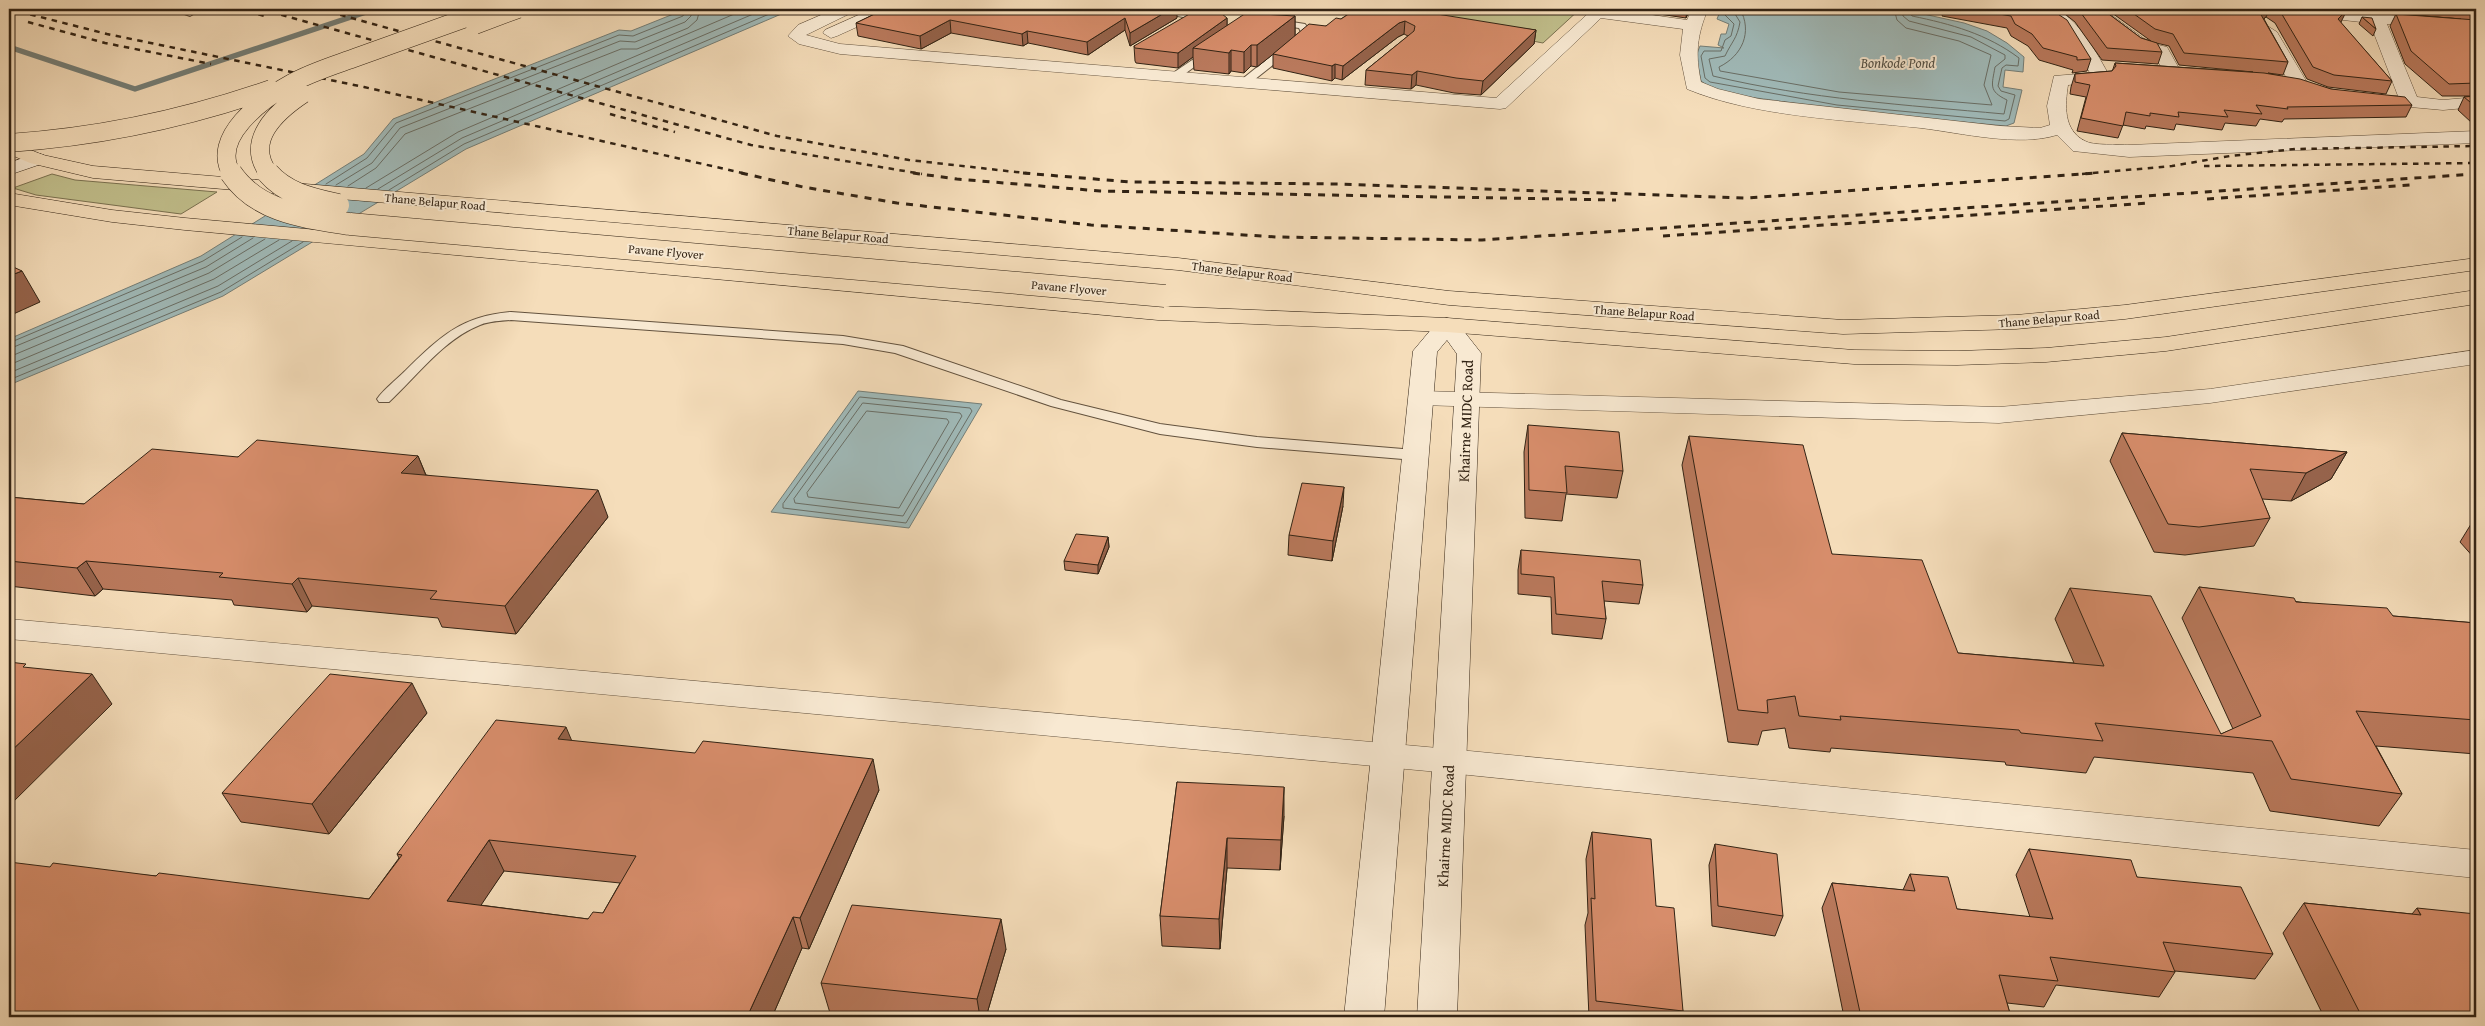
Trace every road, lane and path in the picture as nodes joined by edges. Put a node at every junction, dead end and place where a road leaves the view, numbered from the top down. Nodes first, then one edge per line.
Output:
1 (175, 9) edge
2 (491, 9) edge
3 (518, 9) edge
4 (847, 9) edge
5 (884, 9) edge
6 (1156, 9) edge
7 (1700, 9) edge
8 (2040, 9) edge
9 (2103, 9) edge
10 (2289, 9) edge
11 (1600, 11) edge
12 (1200, 12) edge
13 (190, 13) dead end
14 (2436, 15) edge
15 (2376, 17) junction
16 (1262, 21) edge
17 (2266, 24) edge
18 (1690, 25) junction
19 (1169, 31) edge
20 (1216, 47) edge
21 (840, 49) junction
22 (1128, 56) dead end
23 (1103, 71) junction
24 (2149, 71) edge
25 (2172, 72) junction
26 (2190, 73) edge
27 (1174, 77) junction
28 (301, 78) junction
29 (1358, 78) dead end
30 (2279, 81) edge
31 (1245, 82) junction
32 (1343, 91) junction
33 (2356, 98) edge
34 (2476, 102) edge
35 (2410, 103) junction
36 (2060, 128) junction
37 (2476, 137) edge
38 (9, 145) edge
39 (37, 159) junction
40 (9, 169) edge
41 (9, 199) edge
42 (2476, 264) edge
43 (1168, 288) junction
44 (2476, 297) edge
45 (1448, 312) junction
46 (2476, 357) edge
47 (1420, 398) junction
48 (384, 399) dead end
49 (1468, 400) junction
50 (1416, 455) junction
51 (9, 630) edge
52 (1388, 755) junction
53 (1449, 761) junction
54 (2476, 864) edge
55 (1364, 1017) edge
56 (1436, 1017) edge

1 - 13 lane
2 - 28 main road, Pavane Flyover, bridge
3 - 43 main road, Pavane Flyover, bridge
4 - 21 street
5 - 21 street
6 - 12 lane
7 - 18 street
8 - 36 street
9 - 25 street
10 - 15 street
11 - 18 street
11 - 32 street
12 - 19 street
14 - 15 street
15 - 35 street
16 - 31 lane
17 - 30 street
18 - 36 street
20 - 27 lane
21 - 23 street
22 - 23 street
23 - 27 street
24 - 25 street
25 - 26 street
27 - 31 street
28 - 38 main road, bridge
28 - 43 main road, Pavane Flyover, bridge
29 - 32 street
31 - 32 street
33 - 35 street
34 - 35 street
36 - 37 street
38 - 39 main road, Thane Belapur Road
39 - 40 street
39 - 45 main road, Thane Belapur Road
41 - 45 main road, Thane Belapur Road
42 - 45 main road, Thane Belapur Road
43 - 45 main road, Pavane Flyover
44 - 45 main road, Thane Belapur Road
45 - 47 street
45 - 49 street, Khairne MIDC Road
46 - 49 street
47 - 49 street
47 - 50 street
48 - 50 lane
49 - 53 street, Khairne MIDC Road
50 - 52 street
51 - 52 street
52 - 53 street
52 - 55 street
53 - 54 street
53 - 56 street, Khairne MIDC Road

